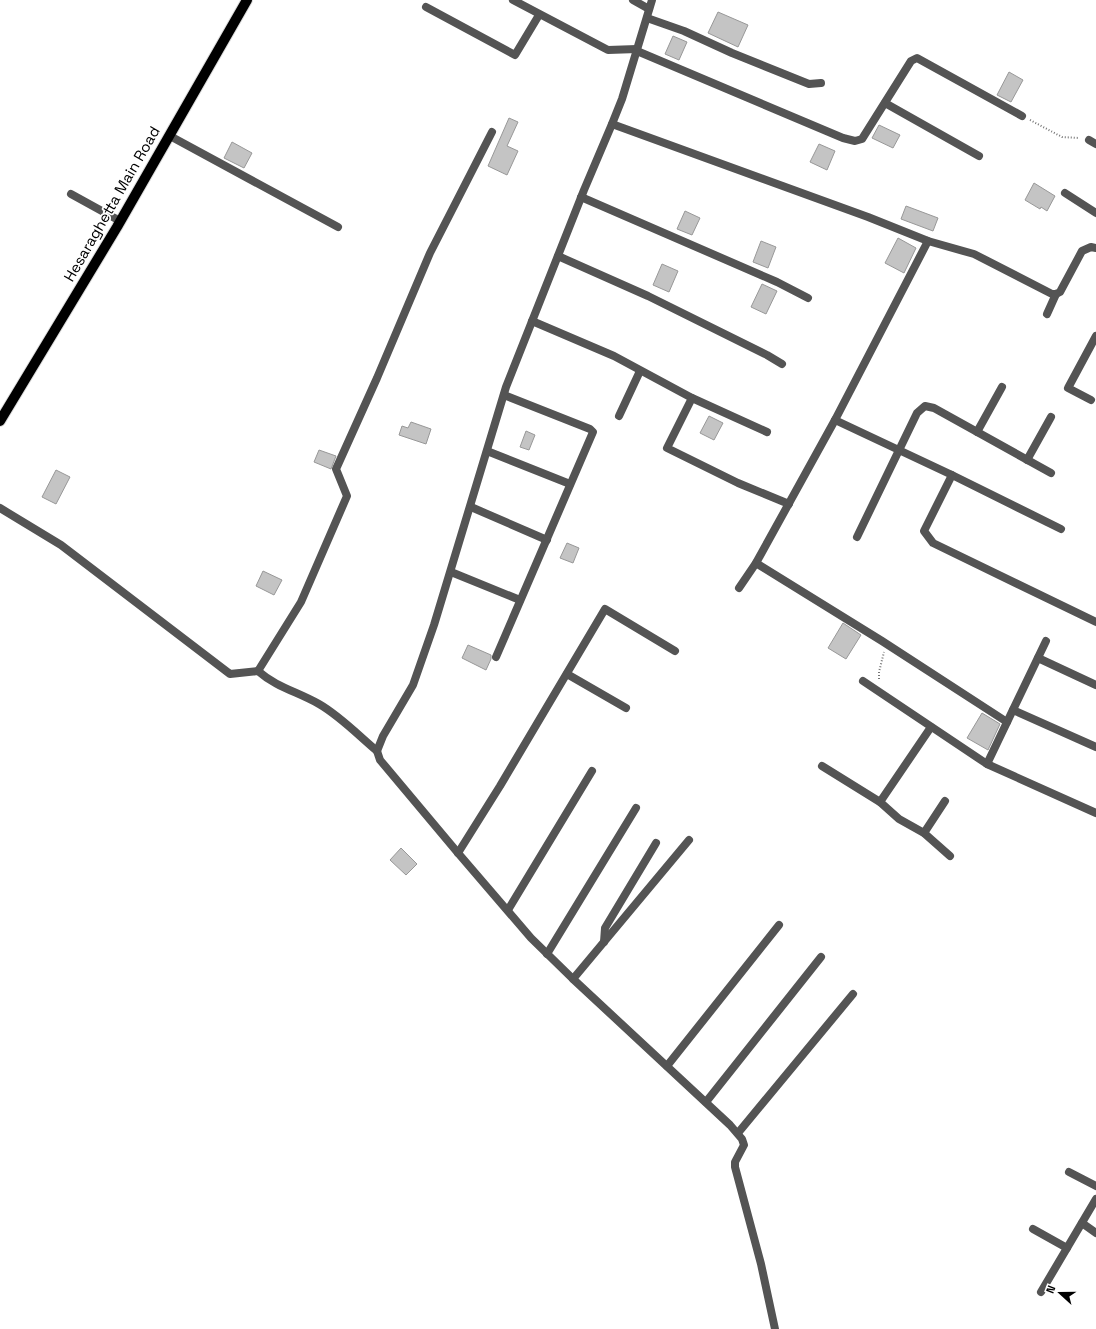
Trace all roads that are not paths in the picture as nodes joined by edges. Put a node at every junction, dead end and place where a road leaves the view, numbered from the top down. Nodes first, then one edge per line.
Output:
1 (247, 0) edge
2 (513, 0) edge
3 (633, 0) edge
4 (652, 0) edge
5 (426, 7) dead end
6 (650, 9) junction
7 (539, 15) junction
8 (647, 18) junction
9 (637, 50) junction
10 (821, 83) dead end
11 (885, 103) junction
12 (1022, 116) road end
13 (612, 124) junction
14 (492, 132) dead end
15 (170, 136) junction
16 (979, 156) dead end
17 (1065, 193) dead end
18 (71, 194) dead end
19 (581, 197) junction
20 (1096, 213) edge
21 (120, 222) junction
22 (338, 227) dead end
23 (928, 241) junction
24 (1096, 248) edge
25 (558, 256) junction
26 (1056, 294) junction
27 (808, 298) dead end
28 (1048, 314) dead end
29 (532, 321) junction
30 (1096, 337) edge
31 (782, 364) dead end
32 (640, 371) junction
33 (1002, 387) dead end
34 (504, 395) junction
35 (692, 398) junction
36 (1091, 400) dead end
37 (619, 416) dead end
38 (1051, 417) dead end
39 (835, 420) junction
40 (0, 421) edge
41 (767, 432) dead end
42 (977, 432) junction
43 (899, 450) junction
44 (487, 451) junction
45 (1028, 460) junction
46 (1051, 473) dead end
47 (952, 475) junction
48 (570, 484) junction
49 (788, 504) junction
50 (471, 507) junction
51 (0, 508) edge
52 (1061, 529) dead end
53 (857, 537) dead end
54 (547, 540) junction
55 (756, 563) junction
56 (451, 572) junction
57 (739, 588) dead end
58 (520, 600) junction
59 (1096, 622) edge
60 (1046, 641) dead end
61 (675, 651) dead end
62 (496, 658) dead end
63 (1038, 658) junction
64 (258, 671) junction
65 (567, 674) junction
66 (863, 681) dead end
67 (1096, 685) edge
68 (626, 708) dead end
69 (1013, 710) junction
70 (1007, 722) junction
71 (931, 727) junction
72 (1096, 747) edge
73 (377, 750) junction
74 (987, 764) junction
75 (822, 766) dead end
76 (592, 771) dead end
77 (945, 801) dead end
78 (880, 802) junction
79 (636, 808) dead end
80 (1096, 813) edge
81 (924, 833) junction
82 (689, 840) dead end
83 (656, 843) dead end
84 (458, 853) junction
85 (950, 856) dead end
86 (508, 910) junction
87 (779, 925) dead end
88 (604, 942) junction
89 (548, 954) junction
90 (821, 957) dead end
91 (573, 979) junction
92 (853, 994) dead end
93 (667, 1066) junction
94 (706, 1102) junction
95 (738, 1133) junction
96 (1069, 1172) dead end
97 (1096, 1186) edge
98 (1096, 1199) edge
99 (1082, 1224) junction
100 (1032, 1230) dead end
101 (1096, 1233) edge
102 (1067, 1248) junction
103 (1041, 1292) dead end
104 (775, 1329) edge

1 - 15 main road, Hesaraghetta Main Road
2 - 7 street
3 - 6 street
4 - 6 street
5 - 7 street
6 - 8 street
7 - 9 street
8 - 9 street
8 - 10 street
9 - 11 street
9 - 13 street
11 - 12 street
11 - 16 street
13 - 19 street
13 - 23 street
14 - 64 street
15 - 21 main road, Hesaraghetta Main Road
15 - 22 street
17 - 20 street
18 - 21 street
19 - 25 street
19 - 27 street
21 - 40 main road, Hesaraghetta Main Road
23 - 26 street
23 - 39 street
24 - 26 street
25 - 29 street
25 - 31 street
26 - 28 street
29 - 32 street
29 - 34 street
30 - 36 street
32 - 35 street
32 - 37 street
33 - 42 street
34 - 44 street
34 - 48 street
35 - 41 street
35 - 49 street
38 - 45 street
39 - 43 street
39 - 49 street
42 - 43 street
42 - 45 street
43 - 47 street
43 - 53 street
44 - 48 street
44 - 50 street
45 - 46 street
47 - 52 street
47 - 59 street
48 - 54 street
49 - 55 street
50 - 54 street
50 - 56 street
51 - 64 street
54 - 58 street
55 - 57 street
55 - 70 street
56 - 58 street
56 - 73 street
58 - 62 street
60 - 63 street
61 - 65 street
63 - 67 street
63 - 69 street
64 - 73 street
65 - 68 street
65 - 84 street
66 - 71 street
69 - 70 street
69 - 72 street
70 - 74 street
71 - 74 street
71 - 78 street
73 - 84 street
74 - 80 street
75 - 78 street
76 - 86 street
77 - 81 street
78 - 81 street
79 - 89 street
81 - 85 street
82 - 88 street
83 - 88 street
84 - 86 street
86 - 89 street
87 - 93 street
88 - 91 street
89 - 91 street
90 - 94 street
91 - 93 street
92 - 95 street
93 - 94 street
94 - 95 street
95 - 104 street
96 - 97 street
98 - 99 street
99 - 101 street
99 - 102 street
100 - 102 street
102 - 103 street

